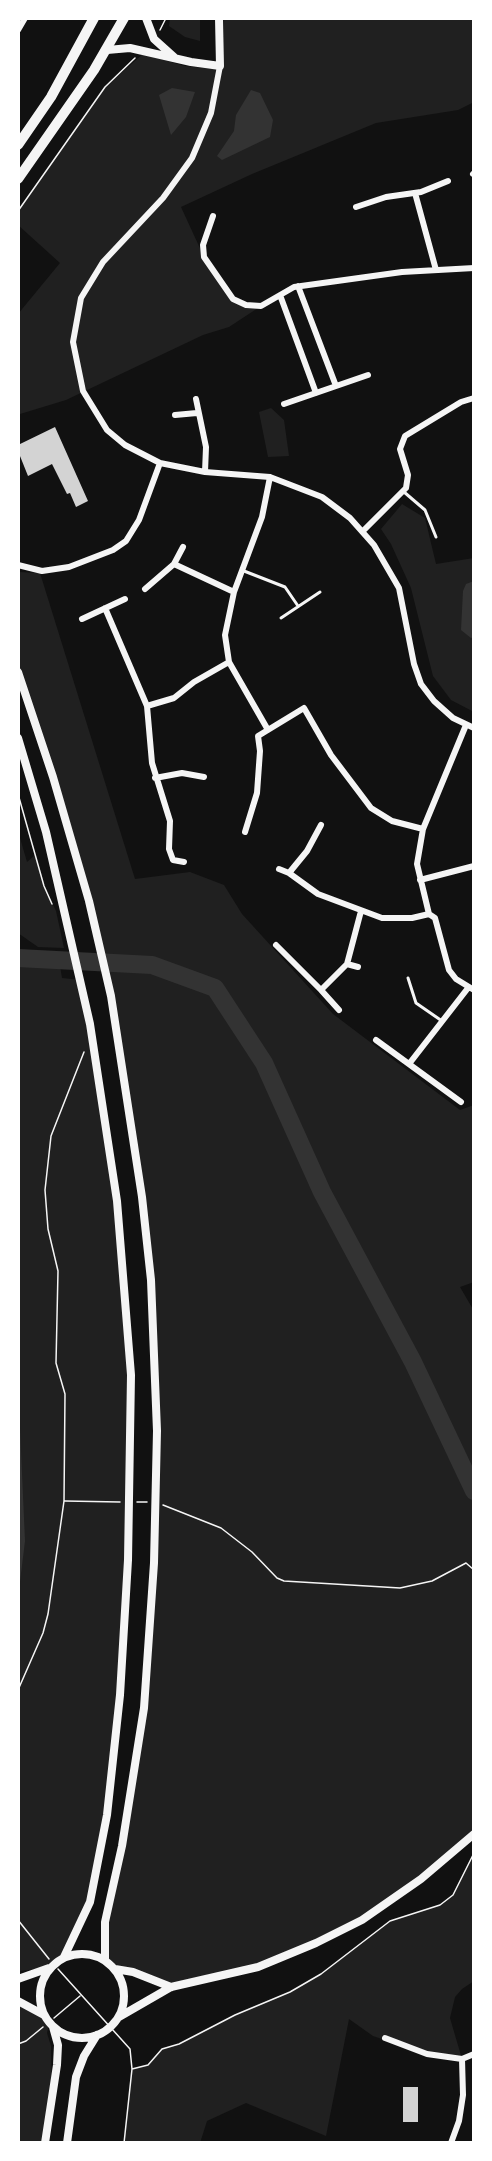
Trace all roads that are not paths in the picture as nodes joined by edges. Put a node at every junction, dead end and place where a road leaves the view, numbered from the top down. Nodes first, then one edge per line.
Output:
1 (25, 18) edge
2 (94, 18) edge
3 (124, 18) edge
4 (146, 18) edge
5 (219, 18) edge
6 (18, 30) edge
7 (106, 50) junction
8 (175, 58) junction
9 (220, 66) junction
10 (18, 145) edge
11 (18, 179) edge
12 (448, 181) dead end
13 (416, 193) junction
14 (356, 207) dead end
15 (213, 216) dead end
16 (474, 268) edge
17 (436, 270) junction
18 (298, 286) junction
19 (280, 295) junction
20 (368, 375) dead end
21 (336, 386) junction
22 (316, 393) junction
23 (474, 398) edge
24 (196, 399) dead end
25 (284, 404) dead end
26 (197, 413) junction
27 (175, 415) dead end
28 (160, 463) junction
29 (205, 472) junction
30 (270, 477) junction
31 (404, 492) junction
32 (363, 531) junction
33 (436, 537) dead end
34 (183, 547) dead end
35 (174, 564) junction
36 (20, 567) edge
37 (242, 570) junction
38 (145, 589) dead end
39 (234, 592) junction
40 (320, 592) dead end
41 (125, 599) dead end
42 (298, 606) junction
43 (105, 608) junction
44 (281, 618) dead end
45 (82, 619) dead end
46 (229, 662) junction
47 (18, 672) edge
48 (147, 706) junction
49 (466, 725) junction
50 (474, 728) edge
51 (268, 730) junction
52 (18, 738) edge
53 (204, 777) dead end
54 (155, 778) junction
55 (321, 825) dead end
56 (423, 829) junction
57 (245, 832) dead end
58 (184, 862) dead end
59 (474, 866) edge
60 (279, 869) dead end
61 (289, 873) junction
62 (420, 880) junction
63 (360, 911) junction
64 (429, 914) junction
65 (276, 945) dead end
66 (347, 964) junction
67 (358, 967) dead end
68 (408, 978) dead end
69 (471, 989) edge
70 (321, 990) junction
71 (339, 1010) dead end
72 (442, 1021) junction
73 (376, 1040) dead end
74 (409, 1064) junction
75 (461, 1102) dead end
76 (474, 1834) edge
77 (64, 1957) junction
78 (105, 1960) junction
79 (50, 1968) junction
80 (115, 1969) junction
81 (18, 1979) edge
82 (171, 1987) junction
83 (18, 2001) edge
84 (118, 2018) junction
85 (48, 2021) junction
86 (101, 2033) junction
87 (385, 2038) dead end
88 (474, 2054) edge
89 (462, 2059) junction
90 (45, 2143) edge
91 (67, 2143) edge
92 (451, 2143) edge

1 - 6 street
2 - 10 highway
3 - 7 highway
4 - 8 street
5 - 9 street
7 - 8 street
7 - 11 highway
8 - 9 street
9 - 28 street
12 - 13 street
13 - 14 street
13 - 17 street
15 - 19 street
16 - 17 street
17 - 18 street
18 - 19 street
18 - 21 street
19 - 22 street
20 - 21 street
21 - 22 street
22 - 25 street
23 - 31 street
24 - 26 street
26 - 27 street
26 - 29 street
28 - 29 street
28 - 36 street
29 - 30 street
30 - 32 street
30 - 37 street
31 - 32 street
31 - 33 lane
32 - 49 street
34 - 35 street
35 - 38 street
35 - 39 street
37 - 39 street
37 - 42 lane
39 - 46 street
40 - 42 lane
41 - 43 street
42 - 44 lane
43 - 45 street
43 - 48 street
46 - 48 street
46 - 51 street
47 - 78 street
48 - 54 street
49 - 50 street
49 - 56 street
51 - 56 street
51 - 57 street
52 - 77 street
53 - 54 street
54 - 58 street
55 - 61 street
56 - 62 street
59 - 62 street
60 - 61 street
61 - 63 street
62 - 64 street
63 - 64 street
63 - 66 street
64 - 69 street
65 - 70 street
66 - 67 street
66 - 70 street
68 - 72 lane
69 - 72 street
70 - 71 street
72 - 74 street
73 - 74 street
74 - 75 street
76 - 82 street
77 - 78 street
77 - 79 street
78 - 80 street
79 - 81 street
79 - 85 street
80 - 82 street
80 - 84 street
82 - 84 street
83 - 85 street
84 - 86 street
85 - 86 street
85 - 90 street
86 - 91 street
87 - 89 street
88 - 89 street
89 - 92 street

